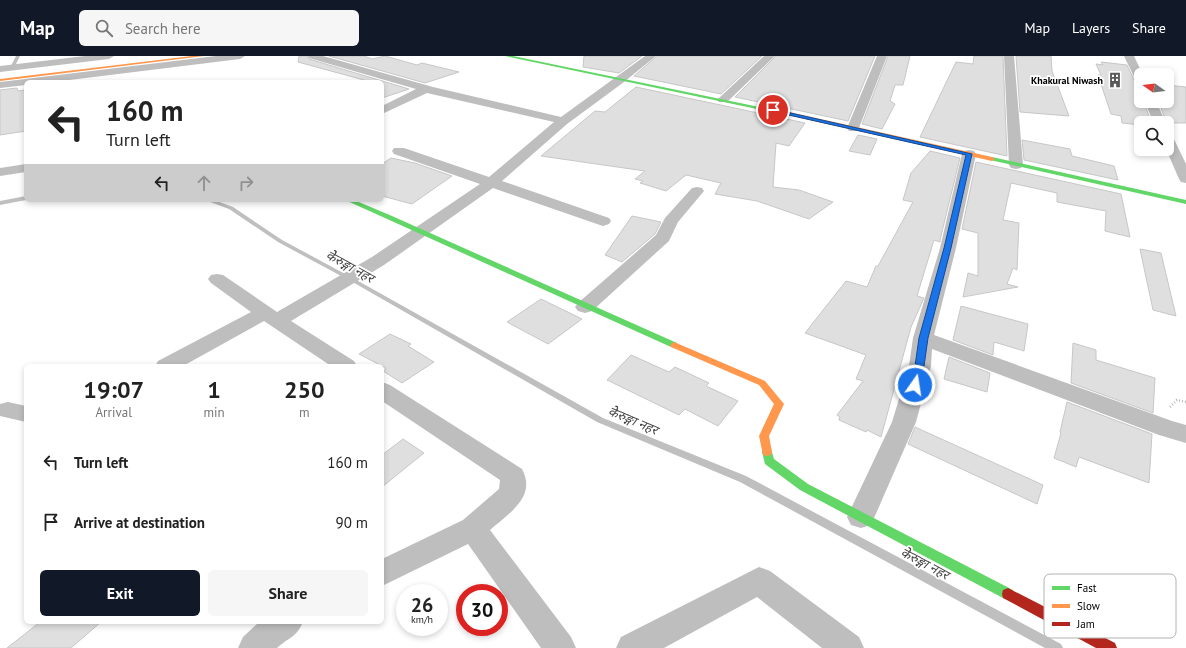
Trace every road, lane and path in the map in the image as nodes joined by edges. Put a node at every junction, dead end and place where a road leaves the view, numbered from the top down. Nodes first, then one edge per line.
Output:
1 (18, 56) edge
2 (104, 56) edge
3 (153, 56) edge
4 (202, 56) edge
5 (240, 56) edge
6 (312, 56) edge
7 (507, 56) edge
8 (651, 56) edge
9 (770, 56) edge
10 (882, 56) edge
11 (1009, 56) edge
12 (1130, 56) edge
13 (12, 67) junction
14 (1135, 68) edge
15 (0, 69) edge
16 (0, 74) edge
17 (0, 80) edge
18 (67, 80) edge
19 (620, 80) junction
20 (24, 82) edge
21 (0, 85) edge
22 (426, 89) junction
23 (723, 100) junction
24 (384, 109) edge
25 (563, 121) junction
26 (852, 128) junction
27 (399, 151) dead end
28 (1174, 152) edge
29 (969, 154) junction
30 (1016, 165) junction
31 (24, 168) edge
32 (0, 172) edge
33 (1186, 179) edge
34 (491, 183) junction
35 (697, 191) dead end
36 (353, 202) edge
37 (1186, 202) edge
38 (603, 221) dead end
39 (423, 231) junction
40 (217, 279) dead end
41 (585, 307) junction
42 (271, 317) junction
43 (923, 338) junction
44 (170, 364) edge
45 (343, 364) edge
46 (384, 391) edge
47 (1186, 434) edge
48 (861, 517) junction
49 (473, 528) junction
50 (384, 571) edge
51 (1044, 613) edge
52 (1091, 638) edge
53 (560, 648) edge
54 (632, 648) edge
55 (848, 648) edge
56 (1110, 648) edge

1 - 13 lane
2 - 13 street
3 - 16 main road
4 - 17 main road
5 - 18 street
6 - 22 street
7 - 19 main road
8 - 19 street
9 - 23 street
10 - 26 street
11 - 30 street
12 - 14 street
13 - 15 street
19 - 23 main road
19 - 25 street
20 - 21 street
22 - 24 street
22 - 25 street
23 - 26 main road
25 - 34 street
26 - 29 main road
27 - 34 street
28 - 33 street
29 - 30 main road
29 - 43 street
30 - 37 main road
31 - 32 street
34 - 38 street
34 - 39 street
35 - 41 street
36 - 39 main road
39 - 41 main road
39 - 42 street
40 - 42 street
41 - 48 main road
42 - 44 street
42 - 45 street
43 - 47 street
43 - 48 street
46 - 49 street
48 - 51 main road
49 - 50 street
49 - 53 street
52 - 56 main road
54 - 55 street

